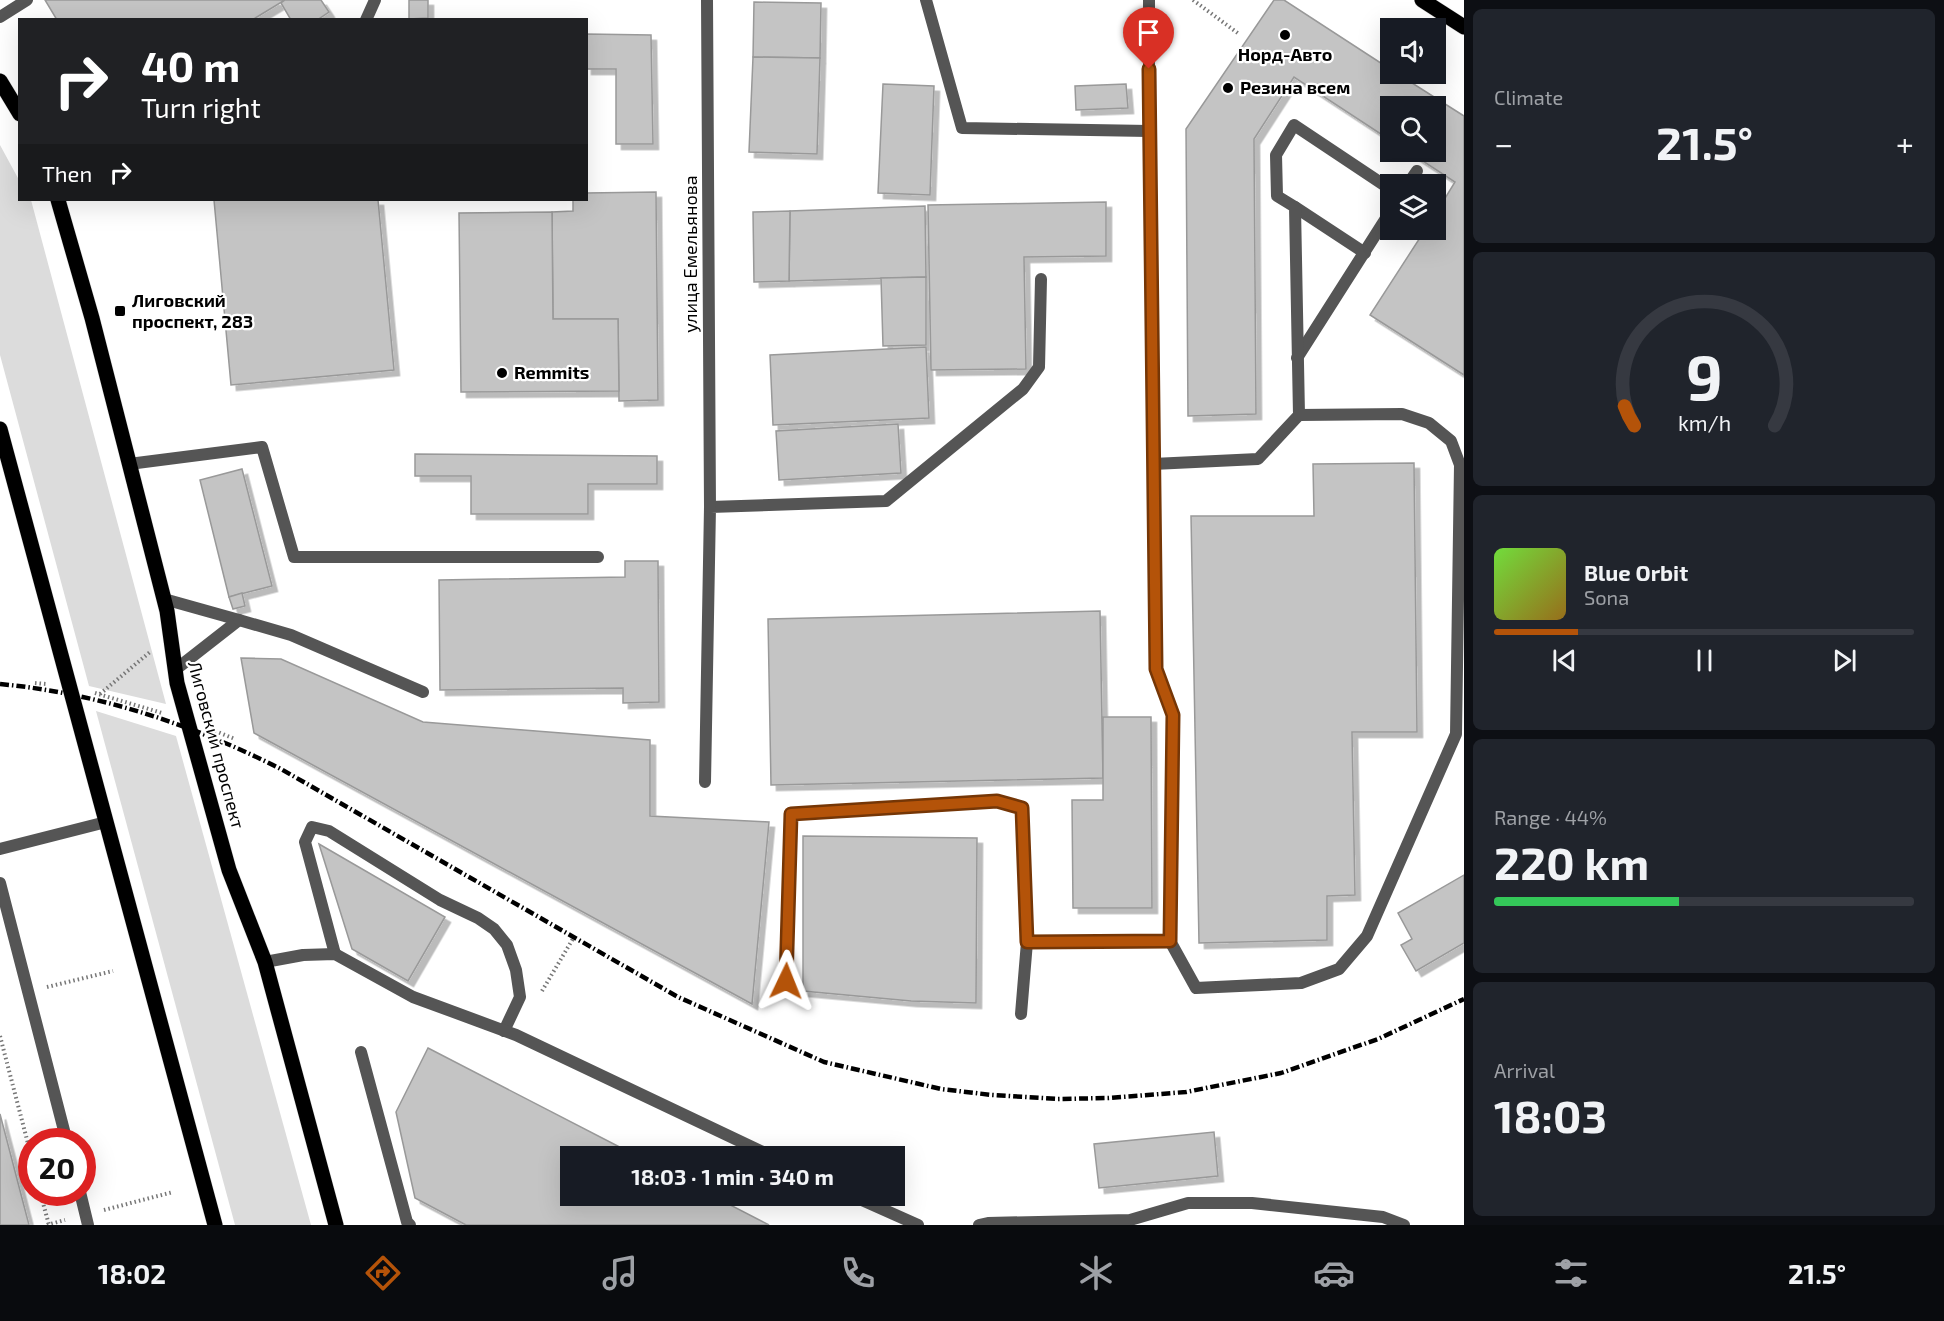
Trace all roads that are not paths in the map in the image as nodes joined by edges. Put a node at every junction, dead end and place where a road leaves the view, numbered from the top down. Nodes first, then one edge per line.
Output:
1 (27, 0) edge
2 (375, 0) edge
3 (707, 0) edge
4 (926, 0) edge
5 (1149, 0) edge
6 (1422, 0) edge
7 (0, 17) edge
8 (367, 18) edge
9 (1464, 27) edge
10 (0, 81) edge
11 (18, 111) edge
12 (1149, 131) junction
13 (1417, 171) dead end
14 (1415, 174) edge
15 (1380, 182) edge
16 (58, 201) edge
17 (1294, 207) junction
18 (1380, 228) edge
19 (1365, 253) junction
20 (1041, 279) dead end
21 (1297, 358) junction
22 (1299, 415) junction
23 (0, 429) edge
24 (129, 464) junction
25 (1153, 464) junction
26 (710, 507) junction
27 (1462, 515) edge
28 (598, 557) dead end
29 (164, 599) junction
30 (239, 620) junction
31 (175, 670) junction
32 (423, 692) dead end
33 (705, 782) dead end
34 (106, 822) junction
35 (0, 849) edge
36 (0, 883) edge
37 (1170, 941) junction
38 (1027, 942) junction
39 (336, 954) junction
40 (265, 962) junction
41 (786, 981) dead end
42 (1021, 1014) dead end
43 (504, 1031) junction
44 (361, 1052) dead end
45 (63, 1128) edge
46 (750, 1146) edge
47 (872, 1206) edge
48 (903, 1222) edge
49 (215, 1225) edge
50 (336, 1225) edge
51 (410, 1225) edge
52 (918, 1225) edge
53 (980, 1225) edge
54 (1404, 1225) edge

1 - 7 street
2 - 8 street
3 - 26 street, улица Емельянова
4 - 12 street
5 - 12 street
6 - 9 main road
10 - 11 main road
12 - 25 street
13 - 14 street
15 - 17 street
16 - 24 main road, Лиговский проспект
17 - 19 street
17 - 21 street
18 - 19 street
19 - 21 street
20 - 26 street
21 - 22 street
22 - 25 street
22 - 27 street
23 - 34 main road
24 - 28 street
24 - 29 main road, Лиговский проспект
25 - 37 street
26 - 33 street, улица Емельянова
27 - 37 street
29 - 30 street
29 - 31 main road, Лиговский проспект
30 - 31 street
30 - 32 street
31 - 40 main road, Лиговский проспект
34 - 35 street
34 - 49 main road
36 - 45 street
37 - 38 street
38 - 41 street
38 - 42 street
39 - 40 street
39 - 43 street
39 - 43 street
40 - 50 main road, Лиговский проспект
43 - 46 street
44 - 51 street
47 - 48 street
48 - 52 street
53 - 54 street

